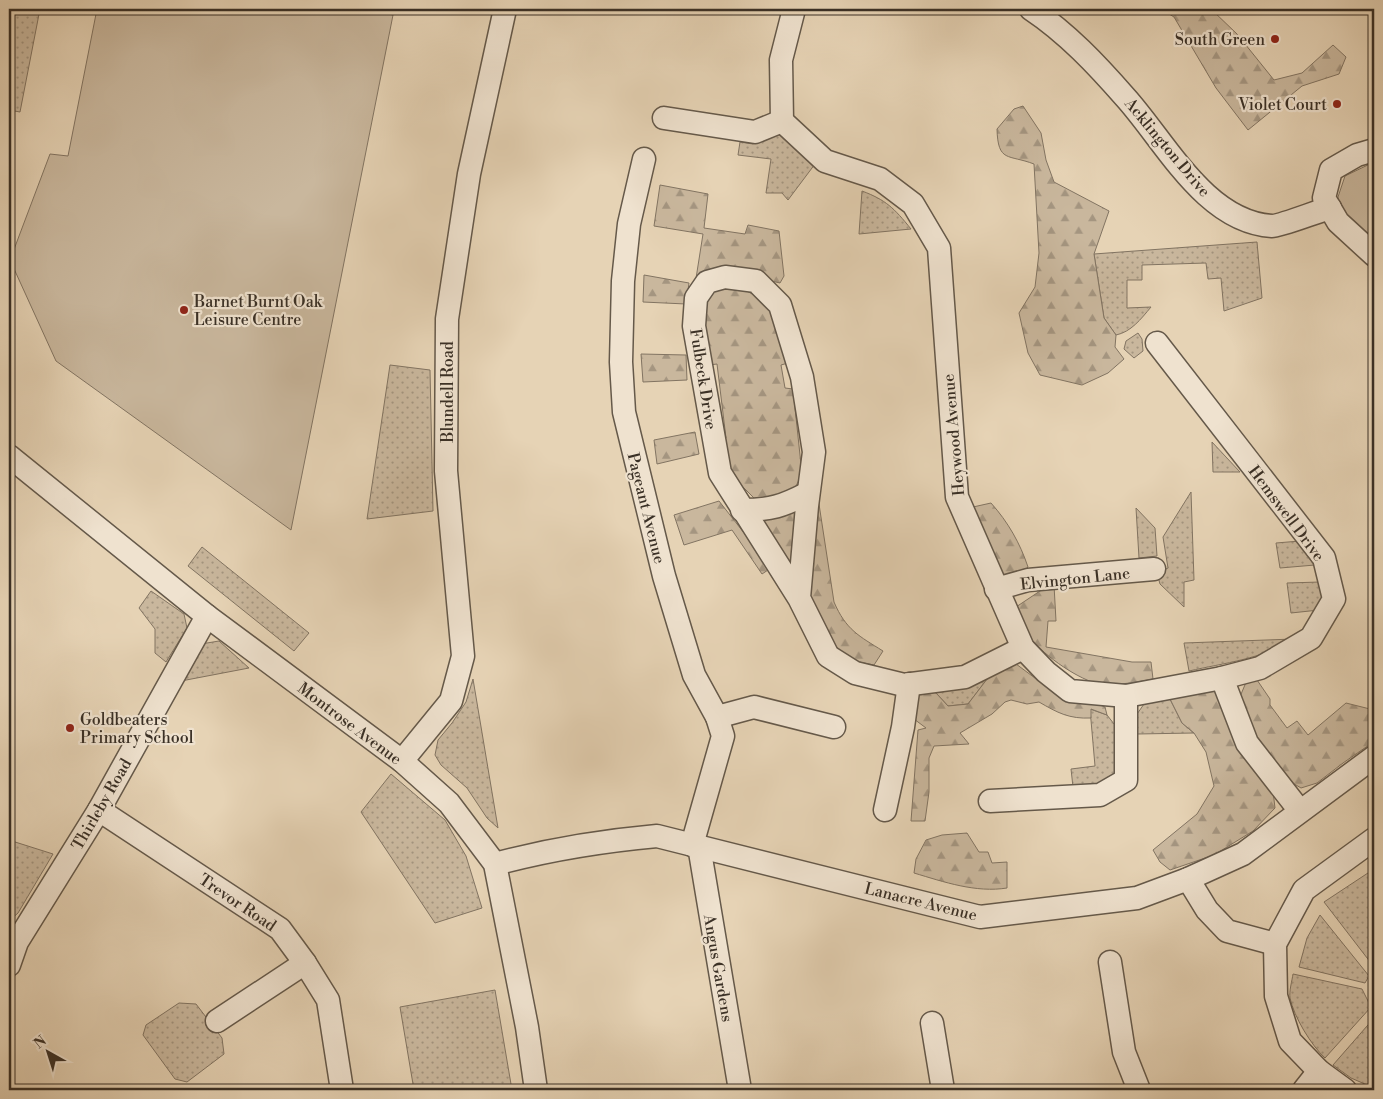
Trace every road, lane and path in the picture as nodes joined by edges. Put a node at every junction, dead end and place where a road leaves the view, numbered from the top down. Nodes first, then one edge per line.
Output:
1 (506, 9) edge
2 (794, 9) edge
3 (1031, 9) edge
4 (664, 118) dead end
5 (782, 121) junction
6 (1374, 150) edge
7 (644, 159) dead end
8 (1334, 215) junction
9 (1374, 255) edge
10 (1157, 343) dead end
11 (9, 456) edge
12 (808, 494) junction
13 (742, 510) junction
14 (1154, 569) dead end
15 (996, 589) junction
16 (799, 598) junction
17 (207, 616) junction
18 (1023, 648) junction
19 (1222, 678) junction
20 (909, 684) junction
21 (1126, 696) junction
22 (717, 717) junction
23 (834, 727) dead end
24 (1374, 757) edge
25 (402, 760) junction
26 (990, 801) dead end
27 (99, 810) junction
28 (885, 810) dead end
29 (1300, 812) junction
30 (1374, 839) edge
31 (695, 846) junction
32 (495, 864) junction
33 (1188, 879) junction
34 (13, 941) edge
35 (1275, 944) junction
36 (1110, 962) dead end
37 (305, 963) junction
38 (9, 966) edge
39 (217, 1021) dead end
40 (932, 1023) dead end
41 (1319, 1072) junction
42 (342, 1090) edge
43 (536, 1090) edge
44 (740, 1090) edge
45 (943, 1090) edge
46 (1139, 1090) edge
47 (1304, 1090) edge
48 (1345, 1090) edge

1 - 25 street, Blundell Road
2 - 5 street
3 - 8 street, Acklington Drive
4 - 5 street
5 - 15 street, Heywood Avenue
6 - 8 street
7 - 22 street, Pageant Avenue
8 - 9 street
10 - 19 street, Hemswell Drive
11 - 17 street, Montrose Avenue
12 - 13 street
12 - 13 street, Fulbeck Drive
12 - 16 street, Fulbeck Drive
13 - 16 street, Fulbeck Drive
14 - 15 street, Elvington Lane
15 - 18 street, Heywood Avenue
16 - 20 street, Fulbeck Drive
17 - 25 street, Montrose Avenue
17 - 27 street, Thirleby Road
18 - 20 street, Fulbeck Drive
18 - 21 street, Heywood Avenue
19 - 21 street, Heywood Avenue
19 - 29 street
20 - 28 street
21 - 26 street
22 - 23 street
22 - 31 street, Pageant Avenue
24 - 29 street, Lanacre Avenue
25 - 32 street, Montrose Avenue
27 - 34 street, Thirleby Road
27 - 37 street, Trevor Road
29 - 33 street, Lanacre Avenue
30 - 35 street
31 - 32 street, Lanacre Avenue
31 - 33 street, Lanacre Avenue
31 - 44 street, Angus Gardens
32 - 43 street, Montrose Avenue
33 - 35 street
34 - 38 street, Thirleby Road
35 - 41 street
36 - 46 street
37 - 39 street
37 - 42 street, Trevor Road
40 - 45 street
41 - 47 street
41 - 48 street

